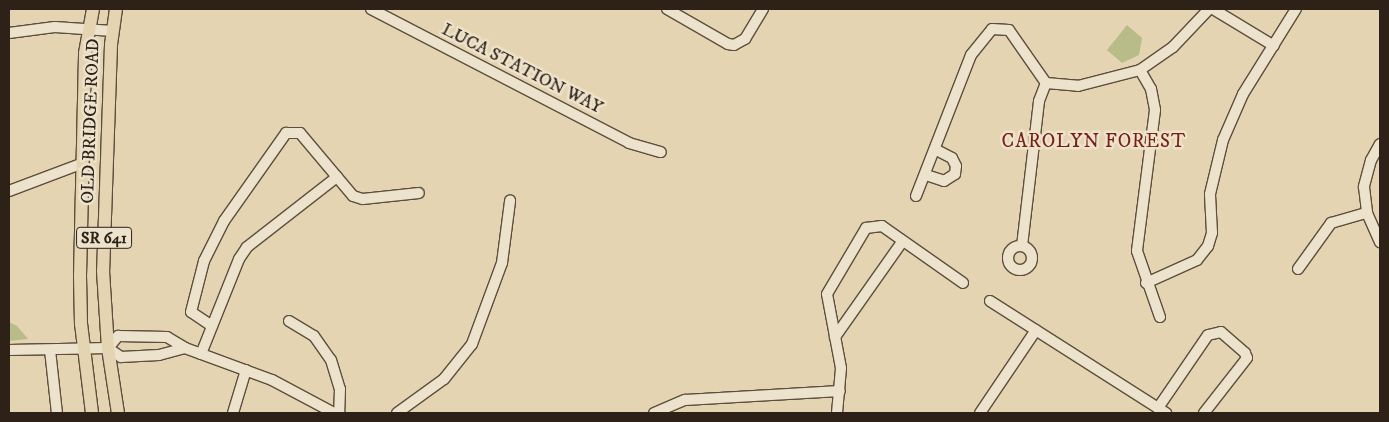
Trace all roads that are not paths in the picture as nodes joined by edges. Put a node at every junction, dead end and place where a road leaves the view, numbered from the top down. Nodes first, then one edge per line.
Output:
1 (92, 9) edge
2 (116, 9) edge
3 (371, 9) edge
4 (668, 9) edge
5 (763, 9) edge
6 (1211, 9) edge
7 (1296, 9) edge
8 (88, 29) junction
9 (112, 30) junction
10 (9, 33) edge
11 (1274, 46) junction
12 (1140, 70) junction
13 (1046, 83) junction
14 (1380, 144) edge
15 (936, 150) junction
16 (662, 152) dead end
17 (83, 163) junction
18 (926, 175) junction
19 (337, 177) junction
20 (9, 191) edge
21 (420, 193) dead end
22 (916, 196) dead end
23 (510, 201) dead end
24 (1367, 213) junction
25 (902, 242) junction
26 (1380, 242) edge
27 (1022, 246) dead end
28 (1298, 269) dead end
29 (963, 283) dead end
30 (1146, 283) junction
31 (990, 301) dead end
32 (1160, 317) dead end
33 (290, 321) dead end
34 (212, 326) junction
35 (1036, 330) junction
36 (835, 338) junction
37 (108, 348) junction
38 (185, 348) junction
39 (84, 349) junction
40 (9, 350) edge
41 (50, 350) junction
42 (201, 354) junction
43 (246, 370) junction
44 (840, 391) junction
45 (1162, 411) edge
46 (57, 413) edge
47 (92, 413) edge
48 (118, 413) edge
49 (233, 413) edge
50 (334, 413) edge
51 (339, 413) edge
52 (397, 413) edge
53 (654, 413) edge
54 (837, 413) edge
55 (980, 413) edge
56 (1204, 413) edge

1 - 8 main road, OLD BRIDGE ROAD / SR 641
2 - 9 main road, OLD BRIDGE ROAD / SR 641
3 - 16 street, LUCA STATION WAY
4 - 5 street
6 - 11 street
6 - 12 street
7 - 11 street
8 - 9 street
8 - 10 street
8 - 17 main road, OLD BRIDGE ROAD / SR 641
9 - 37 main road, OLD BRIDGE ROAD / SR 641
11 - 30 street
12 - 13 street
12 - 30 street
13 - 15 street
13 - 27 street
14 - 24 street
15 - 18 street
15 - 18 street
17 - 20 street
17 - 39 main road, OLD BRIDGE ROAD / SR 641
18 - 22 street
19 - 21 street
19 - 34 street
19 - 34 street
23 - 52 street
24 - 26 street
24 - 28 street
25 - 29 street
25 - 36 street
25 - 36 street
30 - 32 street
31 - 35 street
33 - 51 street
34 - 42 street
35 - 45 street
35 - 55 street
36 - 44 street
37 - 38 street
37 - 38 street
37 - 39 street
37 - 48 main road, OLD BRIDGE ROAD / SR 641
38 - 42 street
39 - 41 street
39 - 47 main road, OLD BRIDGE ROAD / SR 641
40 - 41 street
41 - 46 street
42 - 43 street
43 - 49 street
43 - 50 street
44 - 53 street
44 - 54 street
45 - 56 street

